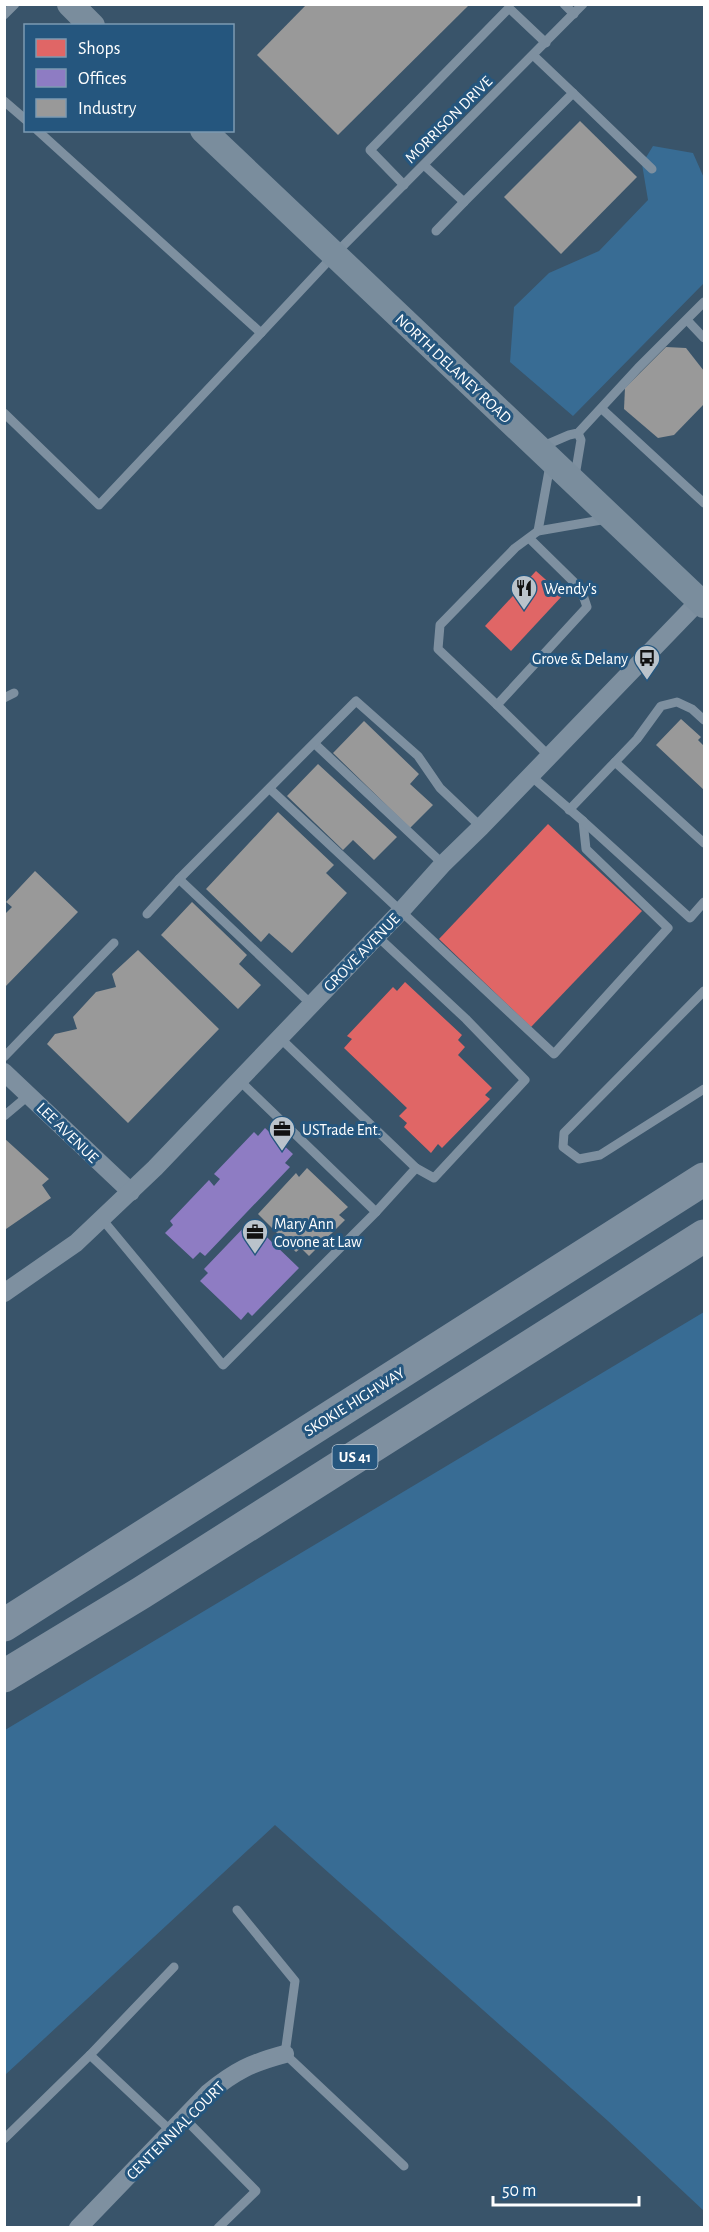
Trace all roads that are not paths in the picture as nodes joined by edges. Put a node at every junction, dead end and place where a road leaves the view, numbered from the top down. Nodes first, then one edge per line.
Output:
1 (15, 4) edge
2 (70, 4) edge
3 (564, 4) edge
4 (584, 4) edge
5 (508, 6) edge
6 (574, 14) junction
7 (4, 15) edge
8 (90, 24) edge
9 (546, 43) junction
10 (533, 55) junction
11 (573, 93) junction
12 (4, 101) edge
13 (24, 118) edge
14 (39, 132) edge
15 (205, 132) edge
16 (424, 165) junction
17 (652, 170) dead end
18 (404, 185) junction
19 (464, 202) junction
20 (436, 231) dead end
21 (334, 255) junction
22 (705, 302) edge
23 (687, 320) junction
24 (261, 333) junction
25 (705, 338) edge
26 (602, 409) junction
27 (4, 413) edge
28 (578, 434) junction
29 (545, 454) junction
30 (574, 482) junction
31 (705, 503) edge
32 (612, 518) junction
33 (538, 531) junction
34 (529, 538) junction
35 (703, 600) edge
36 (497, 705) junction
37 (705, 720) edge
38 (315, 744) junction
39 (549, 756) junction
40 (615, 762) junction
41 (531, 776) junction
42 (270, 789) junction
43 (569, 810) junction
44 (583, 821) junction
45 (482, 827) junction
46 (705, 843) edge
47 (443, 864) junction
48 (179, 879) junction
49 (705, 902) edge
50 (401, 911) junction
51 (147, 914) dead end
52 (377, 936) junction
53 (114, 943) dead end
54 (705, 991) edge
55 (311, 1004) junction
56 (279, 1037) junction
57 (4, 1057) edge
58 (4, 1072) edge
59 (239, 1080) junction
60 (705, 1089) edge
61 (29, 1095) junction
62 (4, 1116) edge
63 (416, 1168) junction
64 (705, 1179) edge
65 (130, 1192) junction
66 (375, 1212) junction
67 (102, 1218) junction
68 (705, 1236) edge
69 (4, 1293) edge
70 (4, 1625) edge
71 (4, 1676) edge
72 (237, 1910) dead end
73 (174, 1967) dead end
74 (285, 2054) junction
75 (90, 2055) junction
76 (177, 2125) junction
77 (4, 2139) edge
78 (404, 2166) dead end
79 (78, 2228) edge
80 (218, 2228) edge

1 - 7 lane
2 - 8 street
3 - 6 lane
4 - 6 lane, MORRISON DRIVE
5 - 9 lane
5 - 18 lane
6 - 9 lane, MORRISON DRIVE
9 - 10 lane, MORRISON DRIVE
10 - 11 lane
10 - 16 lane, MORRISON DRIVE
11 - 17 lane
11 - 19 lane
12 - 13 lane
14 - 24 lane
15 - 21 street, NORTH DELANEY ROAD
16 - 18 lane, MORRISON DRIVE
16 - 19 lane
18 - 21 lane, MORRISON DRIVE
19 - 20 lane
21 - 24 lane, MORRISON DRIVE
21 - 29 street, NORTH DELANEY ROAD
22 - 23 lane
23 - 25 lane
23 - 26 lane
24 - 27 lane, MORRISON DRIVE
26 - 28 lane
26 - 31 lane
28 - 29 lane
28 - 30 lane
29 - 30 street, NORTH DELANEY ROAD
29 - 33 lane
30 - 32 street, NORTH DELANEY ROAD
32 - 33 lane
32 - 35 street, NORTH DELANEY ROAD
33 - 34 lane
34 - 36 lane
34 - 36 lane
35 - 39 street, GROVE AVENUE
36 - 39 lane
37 - 40 lane
38 - 42 lane
38 - 45 lane
38 - 47 lane
39 - 41 street, GROVE AVENUE
40 - 43 lane
40 - 46 lane
41 - 43 lane
41 - 45 street, GROVE AVENUE
42 - 48 lane
42 - 50 lane
43 - 44 lane
44 - 49 lane
44 - 50 lane
45 - 47 street, GROVE AVENUE
47 - 50 street, GROVE AVENUE
48 - 51 lane
48 - 55 lane
50 - 52 street, GROVE AVENUE
52 - 55 street, GROVE AVENUE
52 - 63 lane
53 - 57 lane
54 - 60 lane
55 - 56 street, GROVE AVENUE
56 - 59 street, GROVE AVENUE
56 - 63 lane
58 - 61 street, LEE AVENUE
59 - 65 street, GROVE AVENUE
59 - 66 lane
61 - 62 lane
61 - 65 street, LEE AVENUE
63 - 66 lane
64 - 70 highway, SKOKIE HIGHWAY
65 - 67 street, GROVE AVENUE
66 - 67 lane
67 - 69 street, GROVE AVENUE
68 - 71 highway, US 41
72 - 74 lane
73 - 75 lane
74 - 76 street, CENTENNIAL COURT
74 - 78 lane
75 - 76 lane
75 - 77 lane
76 - 79 street, CENTENNIAL COURT
76 - 80 lane

